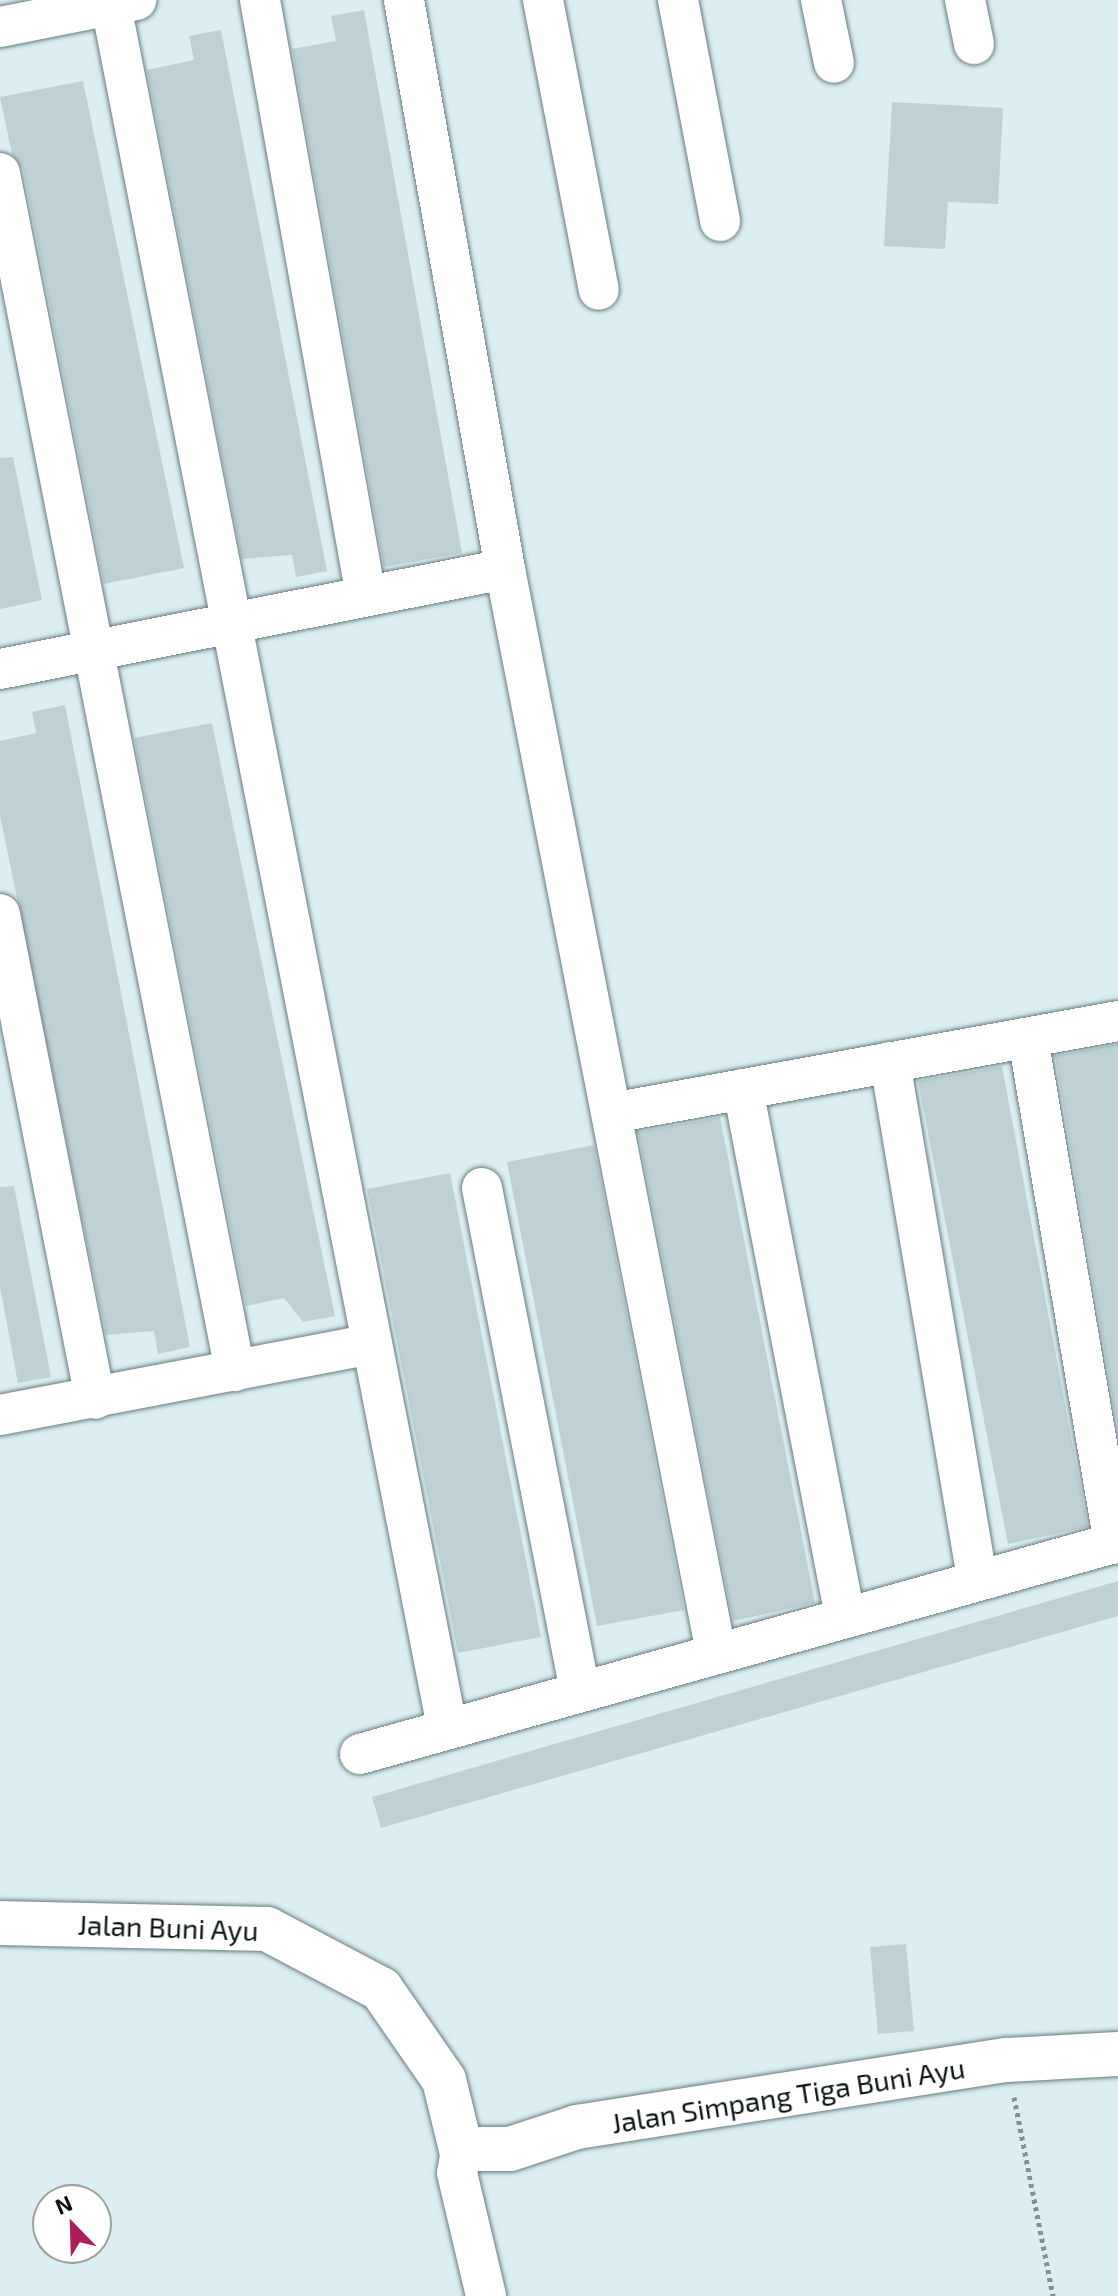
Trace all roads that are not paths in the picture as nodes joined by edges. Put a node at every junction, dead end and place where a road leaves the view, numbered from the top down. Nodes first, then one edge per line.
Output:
1 (260, 0) edge
2 (404, 0) edge
3 (543, 0) edge
4 (678, 0) edge
5 (821, 0) edge
6 (965, 0) edge
7 (119, 2) edge
8 (0, 27) edge
9 (974, 44) dead end
10 (834, 63) dead end
11 (0, 173) edge
12 (720, 221) dead end
13 (599, 290) dead end
14 (505, 569) junction
15 (366, 596) junction
16 (227, 624) junction
17 (93, 651) junction
18 (0, 669) edge
19 (0, 914) edge
20 (1118, 1021) edge
21 (1028, 1038) junction
22 (890, 1062) junction
23 (743, 1089) junction
24 (612, 1113) junction
25 (482, 1188) dead end
26 (371, 1344) junction
27 (235, 1371) junction
28 (95, 1399) junction
29 (0, 1415) edge
30 (1116, 1543) edge
31 (977, 1578) junction
32 (845, 1616) junction
33 (716, 1652) junction
34 (580, 1691) junction
35 (447, 1728) junction
36 (360, 1754) dead end
37 (0, 1923) edge
38 (1118, 2054) edge
39 (461, 2149) junction
40 (486, 2296) edge

1 - 15 street
2 - 14 street
3 - 13 street
4 - 12 street
5 - 10 street
6 - 9 street
7 - 8 street
7 - 16 street
11 - 17 street
14 - 15 street
14 - 24 street
15 - 16 street
16 - 17 street
16 - 26 street
17 - 18 street
17 - 27 street
19 - 28 street
20 - 21 street
21 - 22 street
21 - 30 street
22 - 23 street
22 - 31 street
23 - 24 street
23 - 32 street
24 - 33 street
25 - 34 street
26 - 27 street
26 - 35 street
27 - 28 street
28 - 29 street
30 - 31 street
31 - 32 street
32 - 33 street
33 - 34 street
34 - 35 street
35 - 36 street
37 - 39 main road, Jalan Buni Ayu
38 - 39 main road, Jalan Simpang Tiga Buni Ayu
39 - 40 street

